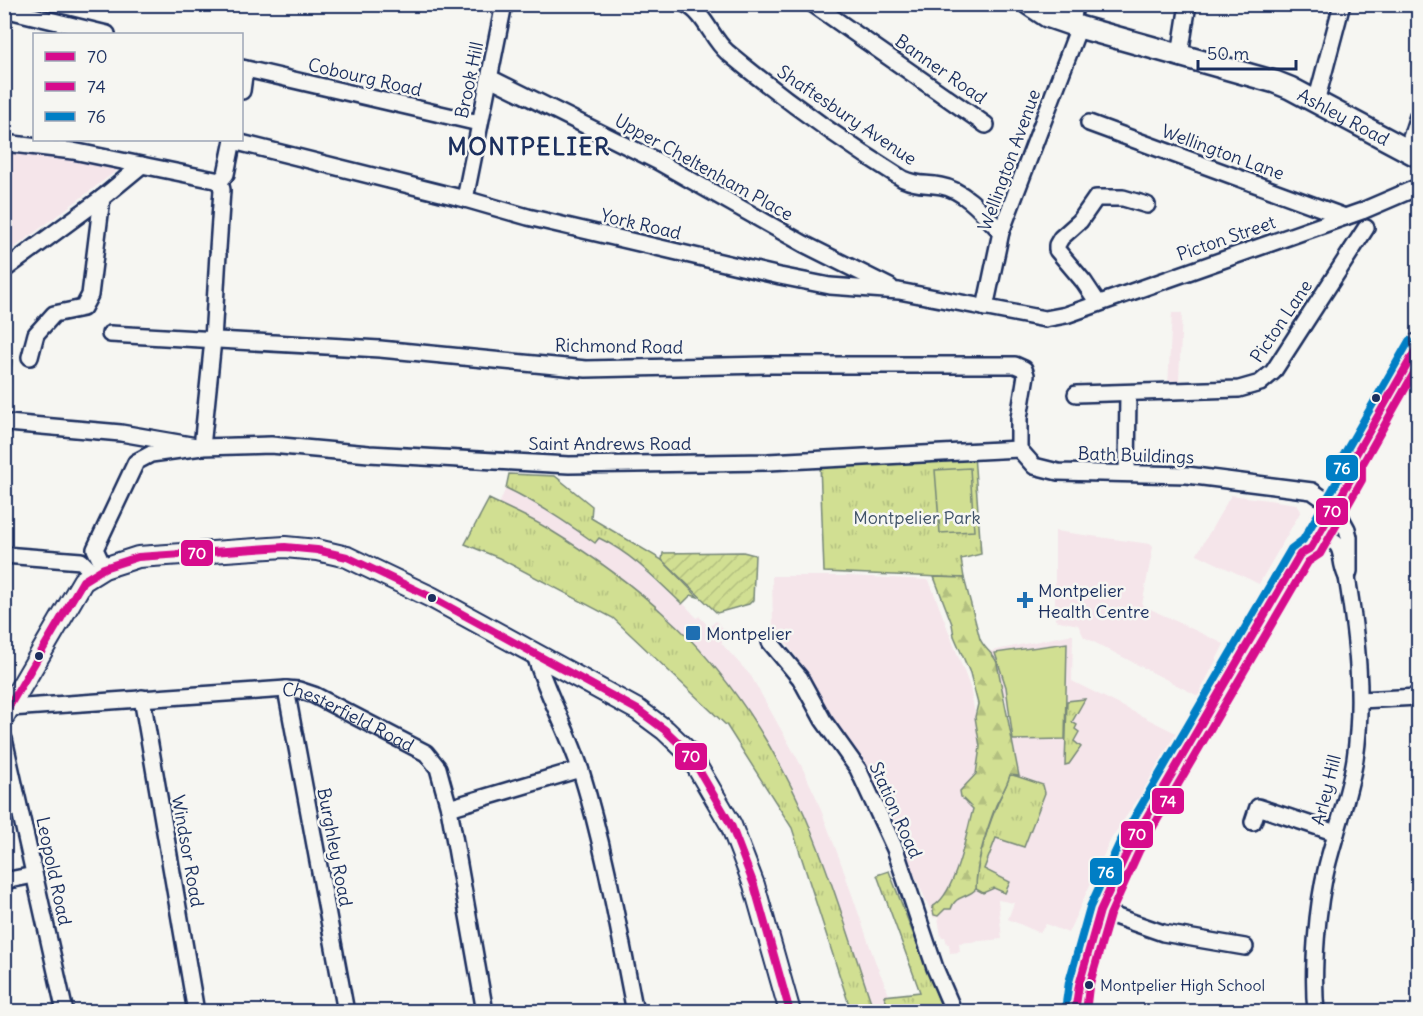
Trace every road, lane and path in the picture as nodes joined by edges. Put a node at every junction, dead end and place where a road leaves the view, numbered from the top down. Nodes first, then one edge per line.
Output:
1 (504, 4) edge
2 (685, 4) edge
3 (813, 4) edge
4 (1029, 4) edge
5 (1188, 4) edge
6 (1342, 4) edge
7 (4, 9) edge
8 (832, 10) edge
9 (1075, 19) edge
10 (103, 33) edge
11 (1180, 55) junction
12 (243, 68) edge
13 (490, 78) junction
14 (1316, 102) junction
15 (1419, 117) edge
16 (479, 123) junction
17 (1089, 123) dead end
18 (986, 125) dead end
19 (233, 141) edge
20 (237, 141) edge
21 (4, 143) edge
22 (1413, 153) edge
23 (142, 165) junction
24 (220, 181) junction
25 (1419, 187) edge
26 (102, 198) junction
27 (465, 199) junction
28 (1147, 205) dead end
29 (1345, 218) junction
30 (1366, 228) dead end
31 (1001, 232) junction
32 (4, 270) edge
33 (899, 291) junction
34 (1098, 303) junction
35 (985, 308) junction
36 (1045, 319) joint
37 (110, 334) dead end
38 (213, 340) junction
39 (1419, 346) edge
40 (30, 357) dead end
41 (1076, 393) dead end
42 (1128, 393) junction
43 (8, 423) dead end
44 (202, 447) junction
45 (1019, 449) junction
46 (1127, 473) junction
47 (1330, 503) junction
48 (1318, 536) junction
49 (1300, 554) junction
50 (4, 555) edge
51 (98, 571) junction
52 (1347, 577) junction
53 (770, 642) dead end
54 (534, 652) junction
55 (286, 689) junction
56 (142, 698) junction
57 (1419, 698) edge
58 (1360, 700) junction
59 (7, 712) edge
60 (4, 739) edge
61 (580, 769) junction
62 (449, 808) junction
63 (1253, 822) dead end
64 (1336, 833) junction
65 (34, 875) junction
66 (4, 881) edge
67 (1100, 911) junction
68 (1245, 947) dead end
69 (65, 1011) edge
70 (196, 1011) edge
71 (346, 1011) edge
72 (485, 1011) edge
73 (635, 1011) edge
74 (790, 1011) edge
75 (954, 1011) edge
76 (1075, 1011) edge
77 (1316, 1011) edge

1 - 13 street, Brook Hill
2 - 31 street, Shaftesbury Avenue
3 - 8 street, Banner Road
4 - 9 main road, Ashley Road
5 - 11 street
6 - 14 street
7 - 10 street
8 - 18 street, Banner Road
9 - 11 main road, Ashley Road
9 - 31 street, Wellington Avenue
11 - 14 main road, Ashley Road
12 - 16 street, Cobourg Road
13 - 16 street, Brook Hill
13 - 33 street, Upper Cheltenham Place
14 - 22 main road, Ashley Road
15 - 22 street
16 - 27 street, Brook Hill
17 - 29 street, Wellington Lane
19 - 24 street
20 - 27 street, York Road
21 - 23 street
23 - 24 street
23 - 26 street
24 - 38 street
25 - 29 street, Picton Street
26 - 32 street
26 - 40 street
27 - 33 street, York Road
28 - 34 street
29 - 34 street, Picton Street
30 - 42 street, Picton Lane
31 - 35 street, Wellington Avenue
33 - 35 street, York Road
34 - 36 street, Picton Street
35 - 36 street, York Road
37 - 38 street, Richmond Road
38 - 44 street
38 - 45 street, Richmond Road
39 - 47 main road
41 - 42 street, Picton Lane
42 - 46 street
43 - 44 street, Saint Andrews Road
44 - 45 street, Saint Andrews Road
44 - 51 street, Saint Andrews Road
45 - 46 street, Bath Buildings
46 - 47 street, Bath Buildings
47 - 48 main road
47 - 49 main road
47 - 52 street, Arley Hill
48 - 49 main road
48 - 52 street, Arley Hill
49 - 67 main road
50 - 51 street
51 - 54 street
51 - 59 street
52 - 58 street, Arley Hill
53 - 75 street, Station Road
54 - 61 street
54 - 74 street
55 - 56 street, Chesterfield Road
55 - 62 street, Chesterfield Road
55 - 71 street, Burghley Road
56 - 59 street, Chesterfield Road
56 - 70 street, Windsor Road
57 - 58 street
58 - 64 street, Arley Hill
60 - 65 street, Leopold Road
61 - 62 street
61 - 73 street
62 - 72 street, Chesterfield Road
63 - 64 street
64 - 77 street, Arley Hill
65 - 66 street
65 - 69 street, Leopold Road
67 - 68 street
67 - 76 main road

